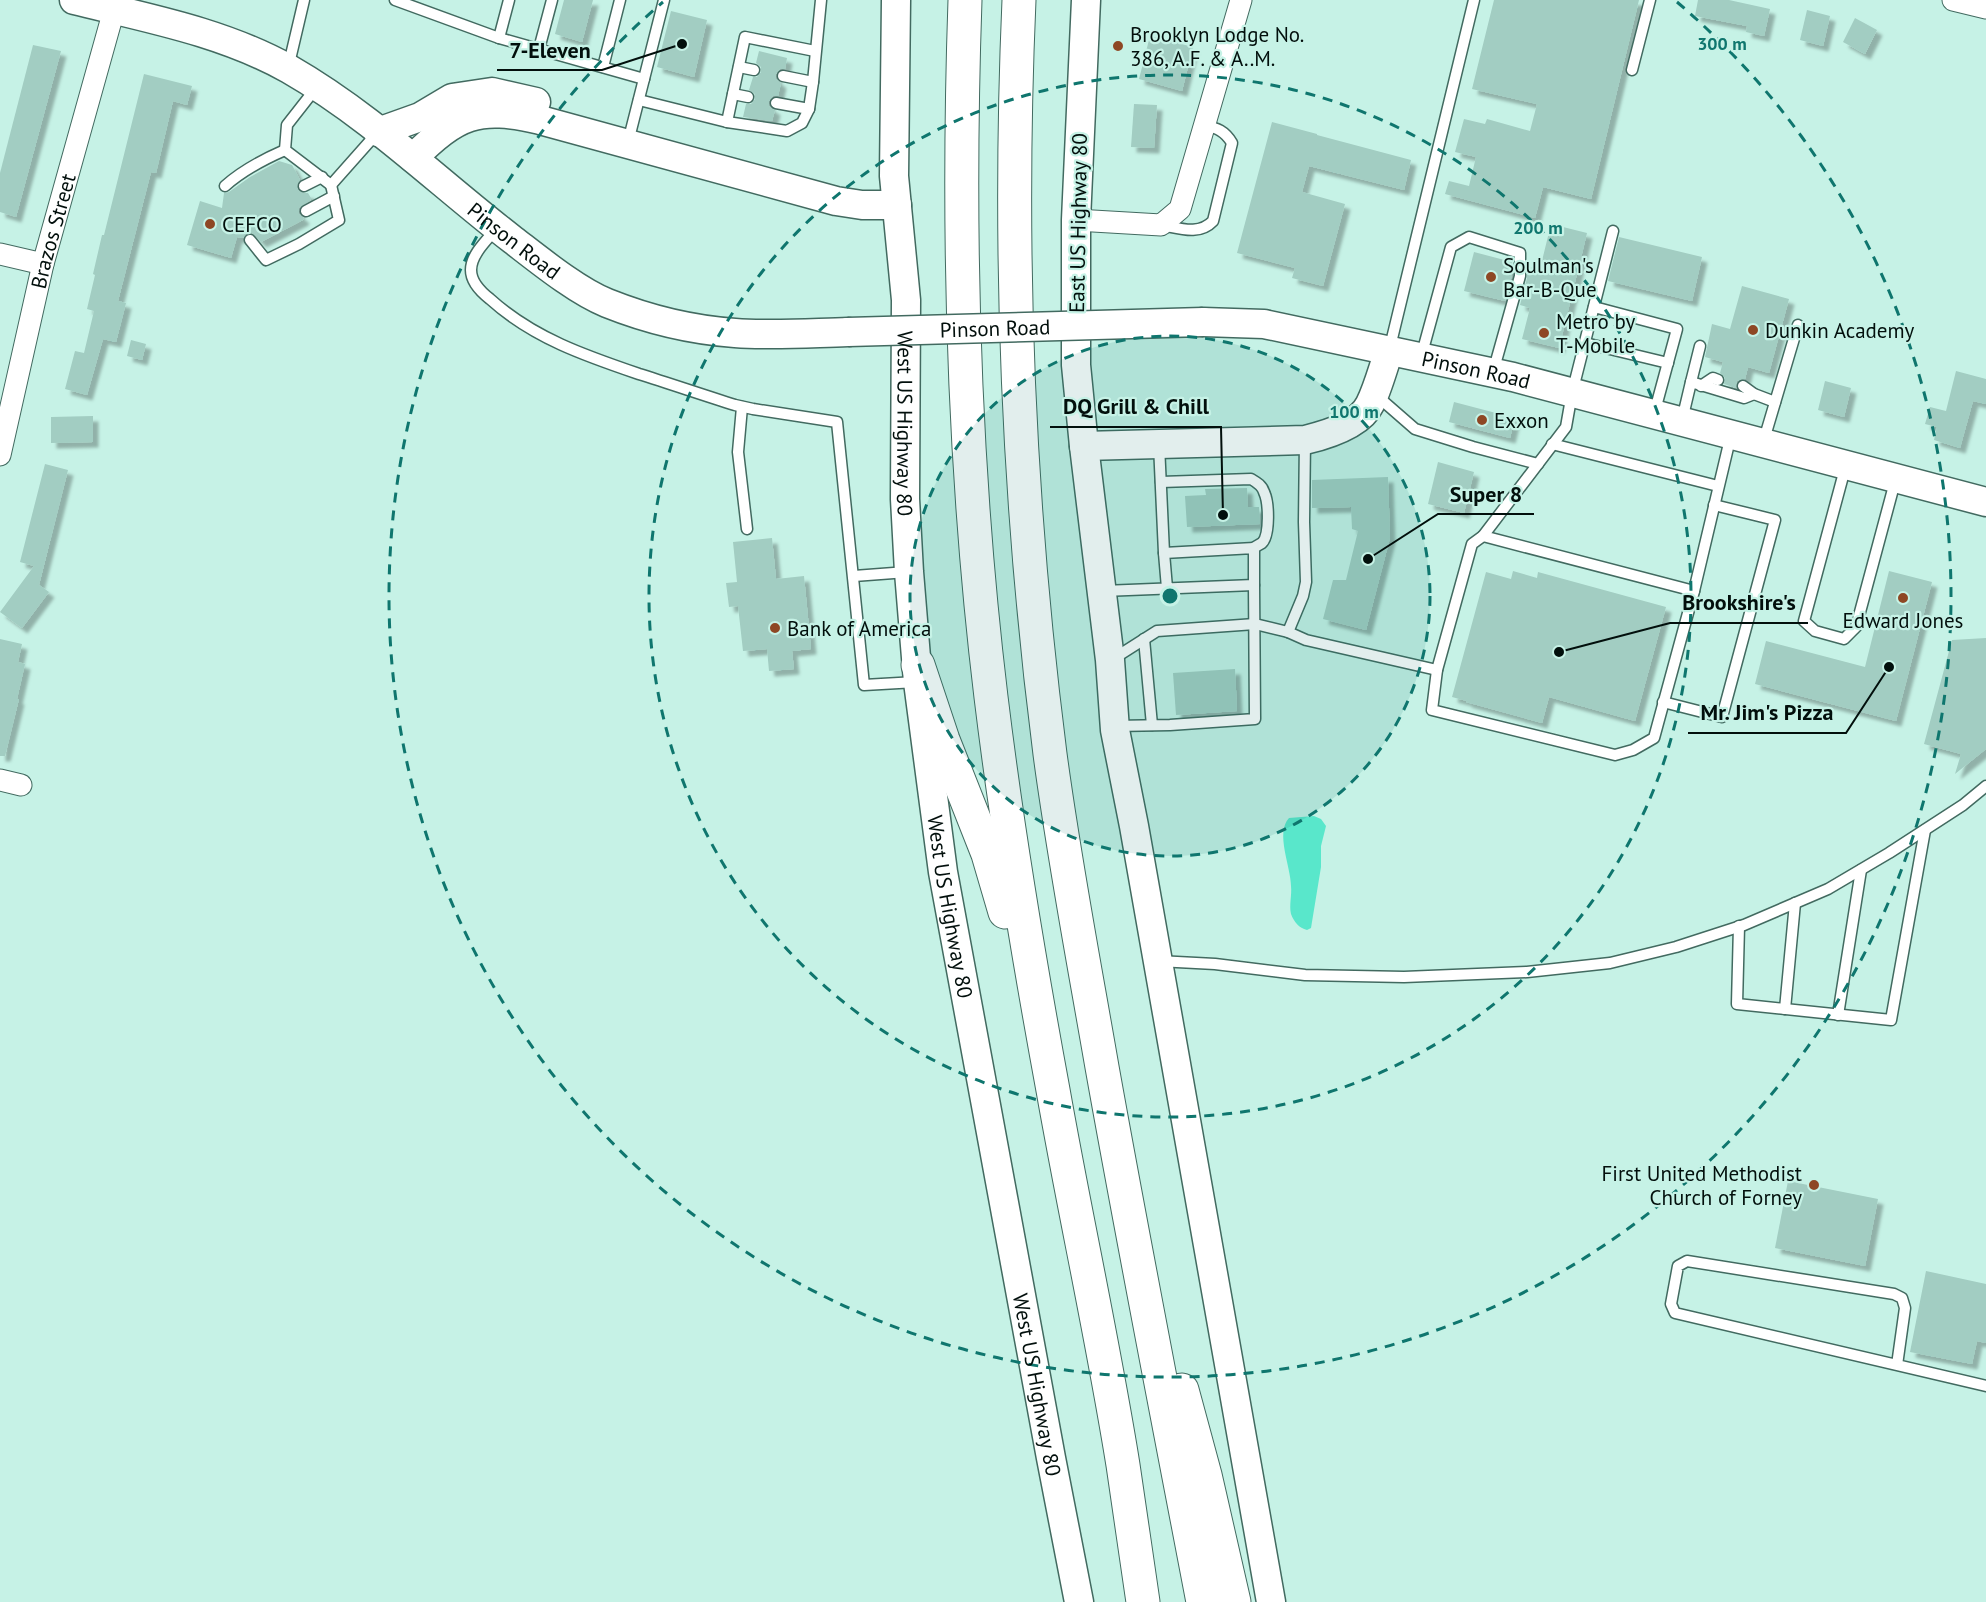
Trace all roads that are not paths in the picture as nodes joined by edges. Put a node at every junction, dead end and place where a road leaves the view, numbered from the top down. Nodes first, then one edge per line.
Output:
1 (74, 0) edge
2 (304, 0) edge
3 (395, 0) edge
4 (509, 0) edge
5 (552, 0) edge
6 (620, 0) edge
7 (664, 0) edge
8 (821, 0) edge
9 (896, 0) edge
10 (964, 0) edge
11 (1018, 0) edge
12 (1086, 0) edge
13 (1241, 0) edge
14 (1473, 0) edge
15 (1650, 0) edge
16 (1953, 0) edge
17 (1986, 8) edge
18 (114, 10) junction
19 (500, 38) junction
20 (539, 49) junction
21 (815, 51) junction
22 (603, 67) junction
23 (739, 67) junction
24 (288, 69) junction
25 (754, 70) dead end
26 (1632, 70) dead end
27 (783, 76) dead end
28 (645, 79) junction
29 (813, 82) junction
30 (318, 86) junction
31 (733, 94) junction
32 (748, 97) dead end
33 (639, 100) junction
34 (776, 103) dead end
35 (809, 109) junction
36 (727, 122) junction
37 (1204, 125) junction
38 (378, 132) junction
39 (627, 144) junction
40 (285, 150) junction
41 (413, 158) junction
42 (322, 177) junction
43 (225, 186) dead end
44 (304, 186) dead end
45 (333, 191) junction
46 (897, 205) junction
47 (306, 211) dead end
48 (1076, 220) junction
49 (1161, 225) junction
50 (497, 227) junction
51 (1613, 231) dead end
52 (250, 240) dead end
53 (0, 254) edge
54 (43, 264) junction
55 (1594, 307) junction
56 (1798, 324) dead end
57 (1585, 343) junction
58 (1700, 346) dead end
59 (1389, 351) junction
60 (1421, 358) junction
61 (1668, 363) junction
62 (1492, 373) junction
63 (1718, 380) dead end
64 (1696, 384) junction
65 (1743, 386) dead end
66 (1572, 393) junction
67 (1374, 394) junction
68 (1754, 394) junction
69 (1775, 402) junction
70 (742, 407) junction
71 (1654, 414) junction
72 (1681, 422) junction
73 (1731, 435) junction
74 (1305, 440) junction
75 (1763, 443) junction
76 (1552, 444) junction
77 (1159, 445) junction
78 (1084, 446) junction
79 (0, 455) edge
80 (1538, 464) junction
81 (1846, 465) junction
82 (1897, 478) junction
83 (1161, 482) junction
84 (1718, 486) junction
85 (1986, 502) edge
86 (1714, 505) junction
87 (747, 529) dead end
88 (1483, 536) junction
89 (1254, 548) junction
90 (1164, 553) junction
91 (909, 572) junction
92 (854, 576) junction
93 (1254, 585) junction
94 (1167, 588) junction
95 (1103, 591) junction
96 (1694, 591) junction
97 (1255, 624) junction
98 (1288, 632) junction
99 (1144, 639) junction
100 (1110, 660) junction
101 (1437, 670) junction
102 (918, 674) junction
103 (1663, 702) junction
104 (1152, 725) junction
105 (1115, 726) junction
106 (0, 780) edge
107 (21, 785) dead end
108 (1986, 786) edge
109 (1925, 830) junction
110 (1861, 870) junction
111 (1795, 903) junction
112 (1739, 926) junction
113 (1157, 961) junction
114 (1785, 1009) junction
115 (1838, 1015) junction
116 (1053, 1090) junction
117 (1113, 1124) junction
118 (1897, 1365) junction
119 (1986, 1386) edge
120 (1079, 1602) edge
121 (1143, 1602) edge
122 (1203, 1602) edge
123 (1234, 1602) edge
124 (1271, 1602) edge

1 - 18 main road, Pinson Road
2 - 24 lane
3 - 19 lane
4 - 19 lane
5 - 20 lane
6 - 22 lane
7 - 28 lane
8 - 21 lane
9 - 46 main road
10 - 116 highway
11 - 117 highway
12 - 48 main road, East US Highway 80
13 - 37 street
14 - 59 lane
15 - 26 lane
16 - 17 street
18 - 24 main road, Pinson Road
18 - 54 street, Brazos Street
19 - 20 lane
20 - 22 lane
21 - 23 lane
21 - 29 lane
22 - 28 lane
23 - 25 lane
23 - 31 lane
24 - 30 main road, Pinson Road
27 - 29 lane
28 - 33 lane
29 - 35 lane
30 - 38 main road, Pinson Road
30 - 40 lane
31 - 32 lane
31 - 36 lane
33 - 36 lane
33 - 39 lane
34 - 35 lane
35 - 36 lane
37 - 49 street
37 - 49 lane
38 - 39 main road
38 - 41 main road, Pinson Road
38 - 45 lane
39 - 41 main road
39 - 46 main road
40 - 42 lane
40 - 43 lane
41 - 50 main road, Pinson Road
42 - 44 lane
42 - 45 lane
45 - 47 lane
45 - 52 lane
46 - 91 main road, West US Highway 80
48 - 49 street
48 - 78 main road, East US Highway 80
50 - 59 main road, Pinson Road, bridge
50 - 70 lane
51 - 55 lane
53 - 54 street
54 - 79 street, Brazos Street
55 - 57 lane
55 - 61 lane
56 - 69 lane
57 - 61 lane
57 - 66 lane
58 - 64 lane
59 - 60 main road, Pinson Road
59 - 67 main road
60 - 62 main road, Pinson Road
60 - 62 lane
61 - 71 lane
62 - 66 main road, Pinson Road
63 - 64 lane
64 - 68 lane
64 - 72 lane
65 - 68 lane
66 - 71 main road, Pinson Road
66 - 76 lane
67 - 74 main road
67 - 80 lane
68 - 69 lane
69 - 75 lane
70 - 87 lane
70 - 92 lane
71 - 72 main road, Pinson Road
72 - 73 main road, Pinson Road
73 - 75 main road, Pinson Road
73 - 84 lane
74 - 77 main road
74 - 98 lane
75 - 81 main road, Pinson Road
76 - 80 lane
76 - 84 lane
77 - 78 main road
77 - 83 lane
78 - 95 main road
80 - 88 lane
81 - 82 main road, Pinson Road
81 - 82 lane
82 - 85 main road, Pinson Road
83 - 89 lane
83 - 90 lane
84 - 86 lane
86 - 96 lane
86 - 103 lane
88 - 96 lane
88 - 101 lane
89 - 90 lane
89 - 93 lane
90 - 94 lane
91 - 92 lane
91 - 102 main road, West US Highway 80
92 - 102 lane
93 - 94 lane
93 - 97 lane
94 - 95 lane
95 - 100 main road
96 - 103 lane
97 - 98 lane
97 - 99 lane
97 - 104 lane
98 - 101 lane
99 - 100 lane
99 - 104 lane
100 - 105 main road
101 - 103 lane
102 - 116 highway
102 - 120 main road, West US Highway 80
104 - 105 lane
105 - 113 main road
106 - 107 street
108 - 109 lane
109 - 110 lane
109 - 115 lane
110 - 111 lane
110 - 115 lane
111 - 112 lane
111 - 114 lane
112 - 113 lane
112 - 114 lane
113 - 124 main road
114 - 115 lane
116 - 121 highway
117 - 122 highway
117 - 123 highway
118 - 118 lane
118 - 119 lane

